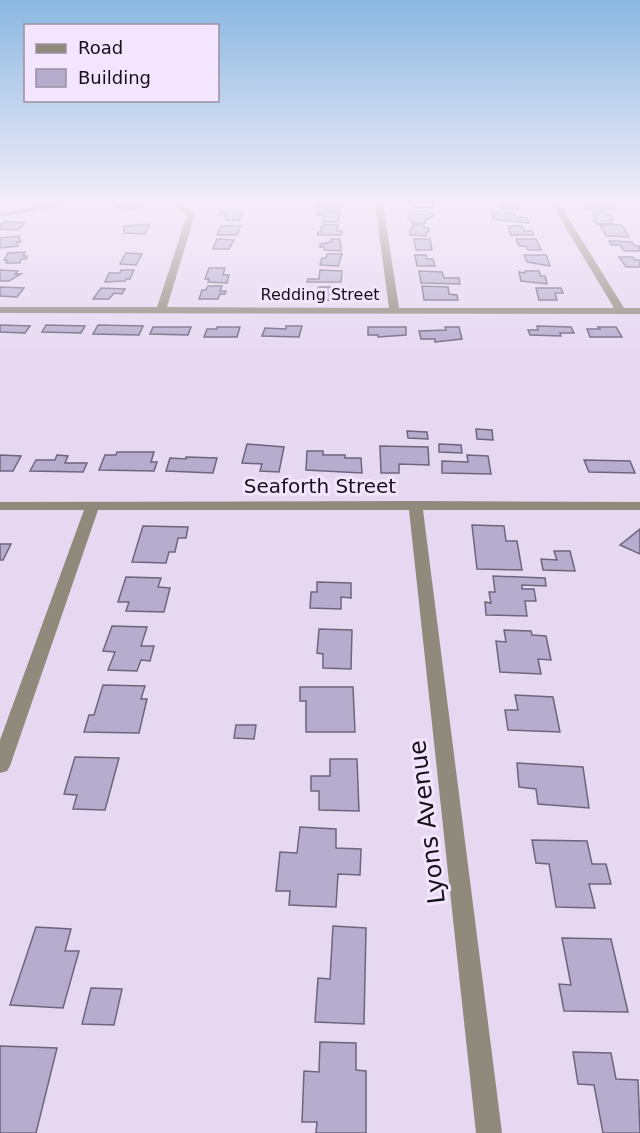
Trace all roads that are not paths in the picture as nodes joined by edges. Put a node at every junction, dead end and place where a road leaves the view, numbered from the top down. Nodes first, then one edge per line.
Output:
1 (178, 256) edge
2 (386, 256) edge
3 (587, 256) edge
4 (394, 309) junction
5 (0, 310) edge
6 (161, 310) junction
7 (621, 311) junction
8 (640, 311) edge
9 (415, 505) junction
10 (0, 506) edge
11 (640, 506) edge
12 (92, 507) junction
13 (0, 766) edge
14 (489, 1133) edge

1 - 6 street
2 - 4 street
3 - 7 street
4 - 6 street, Redding Street
4 - 7 street, Redding Street
5 - 6 street, Redding Street
7 - 8 street, Redding Street
9 - 11 street, Seaforth Street
9 - 12 street, Seaforth Street
9 - 14 street, Lyons Avenue
10 - 12 street, Seaforth Street
12 - 13 street

